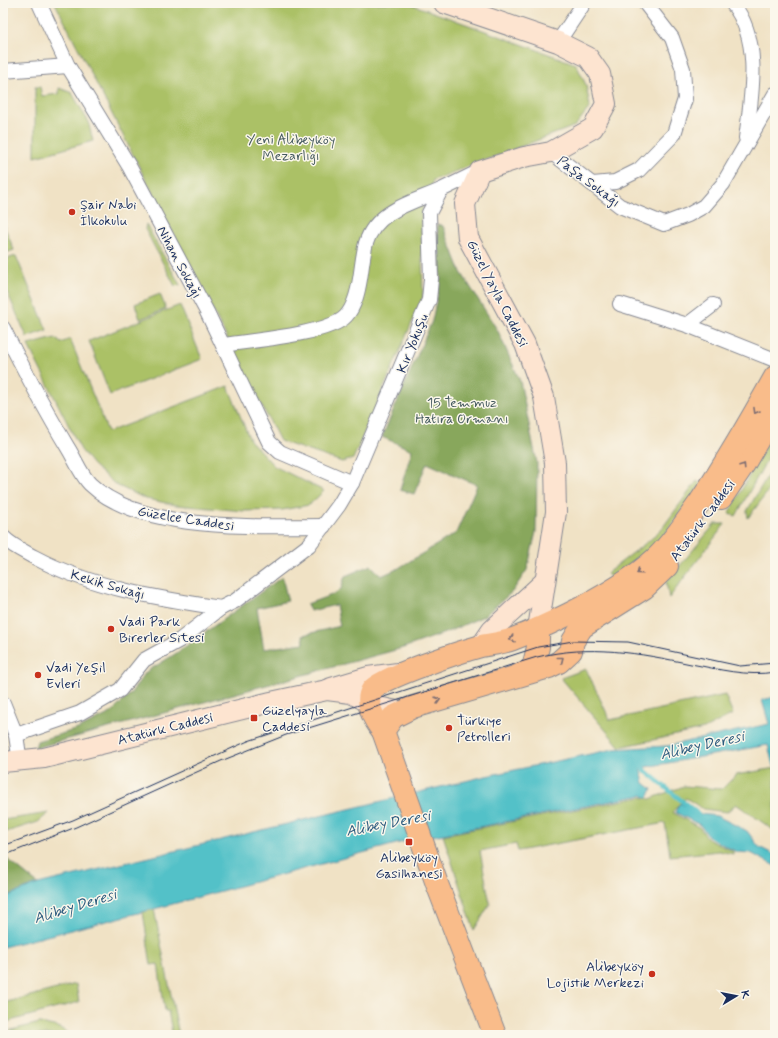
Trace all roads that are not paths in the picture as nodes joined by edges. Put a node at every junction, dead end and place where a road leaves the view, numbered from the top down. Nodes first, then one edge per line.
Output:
1 (39, 3) edge
2 (444, 3) edge
3 (584, 3) edge
4 (645, 3) edge
5 (732, 3) edge
6 (558, 42) junction
7 (68, 66) junction
8 (3, 71) edge
9 (775, 94) edge
10 (745, 145) junction
11 (551, 152) junction
12 (480, 171) junction
13 (593, 184) junction
14 (441, 190) junction
15 (620, 304) dead end
16 (713, 305) dead end
17 (687, 325) junction
18 (3, 328) edge
19 (223, 345) junction
20 (775, 360) edge
21 (775, 377) edge
22 (775, 410) edge
23 (352, 484) junction
24 (324, 526) junction
25 (3, 537) edge
26 (545, 581) junction
27 (221, 608) junction
28 (538, 629) junction
29 (481, 646) junction
30 (404, 672) junction
31 (512, 678) junction
32 (327, 690) junction
33 (370, 702) junction
34 (3, 703) edge
35 (401, 712) junction
36 (383, 731) junction
37 (16, 735) junction
38 (11, 762) edge
39 (495, 1035) edge

1 - 7 street, Nihan Sokağı
2 - 6 main road
3 - 6 street
4 - 13 street
5 - 10 street
6 - 11 main road
7 - 8 street
7 - 19 street, Nihan Sokağı
9 - 10 street, Paşa Sokağı
10 - 13 street, Paşa Sokağı
11 - 12 main road
11 - 13 street, Paşa Sokağı
12 - 14 street
12 - 26 main road, Güzel Yayla Caddesi
14 - 19 street
14 - 23 street, Kır Yokuşu
15 - 17 street
16 - 17 street
17 - 20 street
18 - 24 street, Güzelce Caddesi
19 - 23 street, Nihan Sokağı
21 -> 28 main road, Atatürk Caddesi
31 -> 22 main road, Atatürk Caddesi
23 - 24 street, Kır Yokuşu
24 - 27 street, Kır Yokuşu
25 - 27 street, Kekik Sokağı
26 - 28 main road, Güzel Yayla Caddesi
26 - 29 main road
27 - 37 street, Kır Yokuşu
28 -> 29 main road, Atatürk Caddesi
28 - 31 main road
29 - 30 main road, Atatürk Caddesi
30 - 32 main road, Atatürk Caddesi
30 - 33 main road, Atatürk Caddesi
35 -> 31 main road, Atatürk Caddesi
32 - 33 main road, Atatürk Caddesi
32 - 38 main road, Atatürk Caddesi
33 - 35 main road, Atatürk Caddesi
33 - 36 main road
34 - 37 street
35 - 36 main road, Atatürk Caddesi
36 - 39 main road
37 - 38 street

